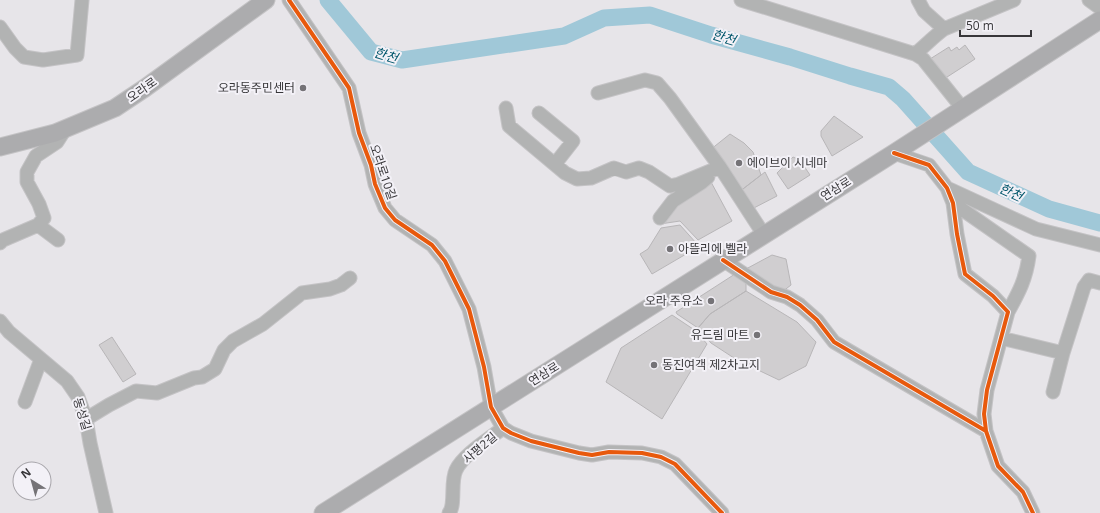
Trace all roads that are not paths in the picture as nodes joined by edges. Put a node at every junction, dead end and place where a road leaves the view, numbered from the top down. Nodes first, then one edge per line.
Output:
1 (82, 0) edge
2 (266, 0) edge
3 (289, 0) edge
4 (741, 0) edge
5 (918, 0) edge
6 (1014, 0) edge
7 (1089, 0) edge
8 (1100, 8) edge
9 (1100, 20) edge
10 (0, 27) edge
11 (944, 29) junction
12 (916, 54) junction
13 (598, 93) dead end
14 (506, 108) dead end
15 (961, 110) junction
16 (539, 113) dead end
17 (66, 128) junction
18 (0, 147) edge
19 (901, 148) junction
20 (555, 164) junction
21 (720, 167) junction
22 (947, 188) junction
23 (953, 203) junction
24 (660, 218) dead end
25 (38, 225) junction
26 (764, 235) junction
27 (58, 240) dead end
28 (0, 243) edge
29 (1100, 245) edge
30 (723, 260) junction
31 (350, 278) dead end
32 (1100, 283) edge
33 (1008, 312) junction
34 (0, 321) edge
35 (1001, 338) junction
36 (1063, 353) junction
37 (41, 359) junction
38 (1053, 392) dead end
39 (26, 402) dead end
40 (491, 407) junction
41 (86, 419) junction
42 (503, 428) junction
43 (986, 431) junction
44 (101, 511) edge
45 (1031, 512) edge
46 (323, 513) edge
47 (449, 513) edge
48 (722, 513) edge

1 - 10 street
2 - 17 main road, 오라로
3 - 40 street, 오라로10길
4 - 12 street
5 - 11 street
6 - 11 street
7 - 8 street
9 - 15 main road
11 - 12 street
12 - 15 street
13 - 21 street
14 - 20 street
15 - 19 main road, 연삼로
16 - 20 street
17 - 18 main road, 오라로
17 - 25 street
19 - 22 street
19 - 26 main road, 연삼로
20 - 21 street
21 - 24 street
21 - 26 street
22 - 23 street
22 - 29 street
23 - 33 street
23 - 33 street
25 - 27 street
25 - 28 street
26 - 30 main road, 연삼로
30 - 40 main road, 연삼로
30 - 43 street
31 - 41 street
32 - 36 street
33 - 35 street
34 - 37 street, 동성길
35 - 36 street
35 - 43 street
36 - 38 street
37 - 39 street
37 - 41 street, 동성길
40 - 42 street, 오라로10길
40 - 46 main road, 연삼로
41 - 44 street, 동성길
42 - 47 street, 사평2길
42 - 48 street
43 - 45 street

